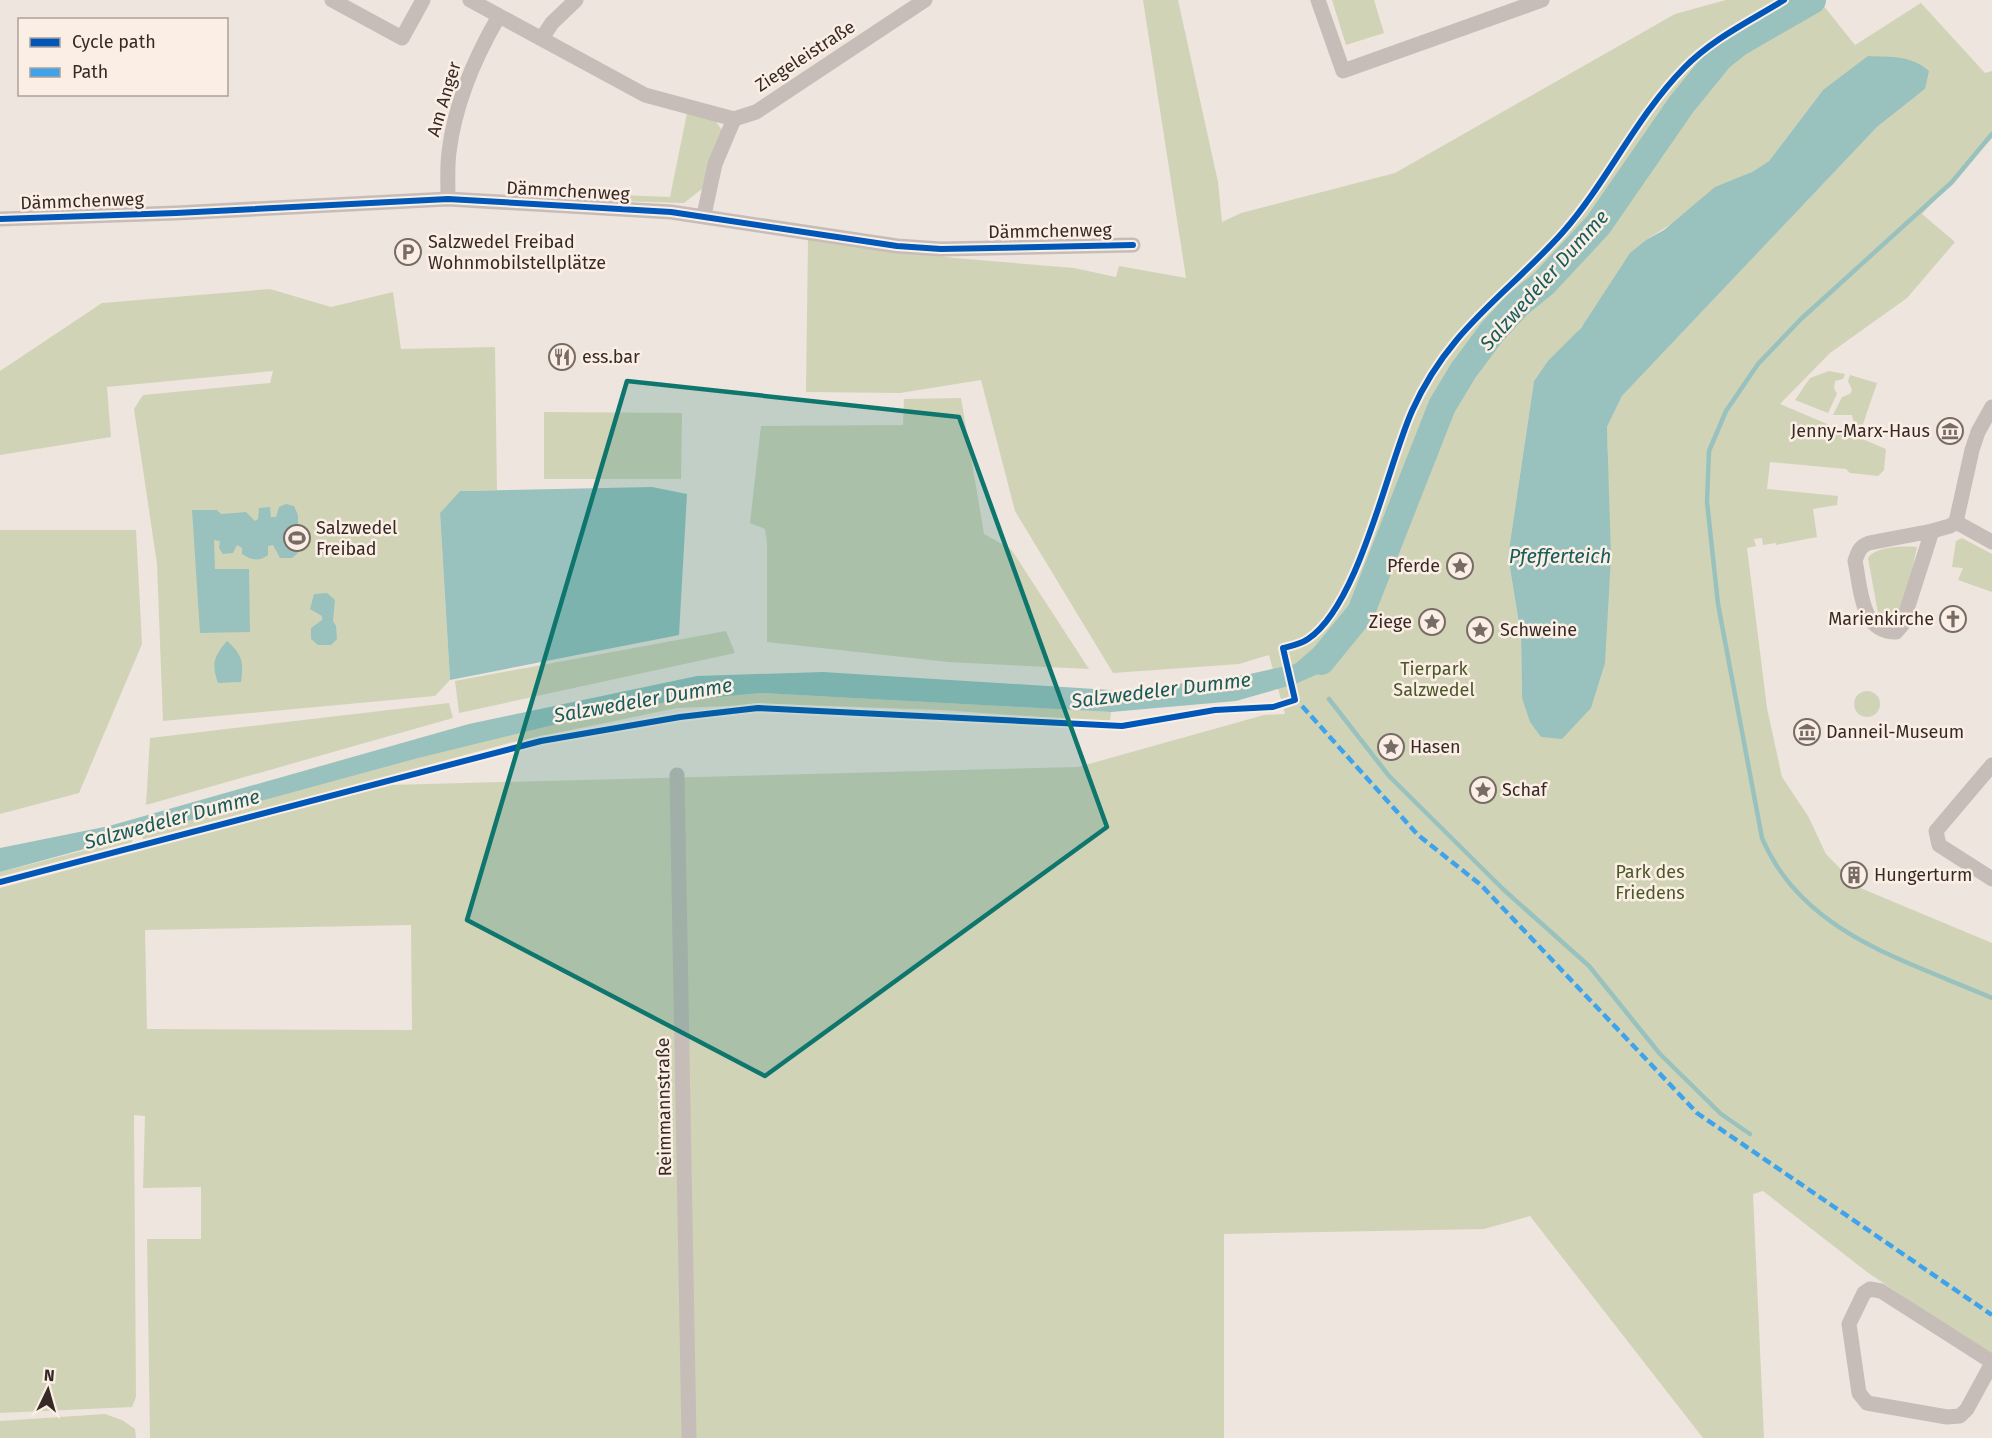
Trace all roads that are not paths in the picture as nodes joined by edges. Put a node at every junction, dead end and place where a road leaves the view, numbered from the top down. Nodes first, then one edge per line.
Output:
1 (332, 0) edge
2 (423, 0) edge
3 (470, 0) edge
4 (576, 0) edge
5 (925, 0) edge
6 (1318, 0) edge
7 (1542, 0) edge
8 (499, 16) junction
9 (542, 38) junction
10 (734, 119) junction
11 (448, 199) junction
12 (704, 215) junction
13 (0, 219) edge
14 (1133, 244) dead end
15 (1992, 407) edge
16 (1956, 522) junction
17 (1932, 531) junction
18 (1992, 542) edge
19 (1992, 765) edge
20 (677, 775) dead end
21 (1992, 879) edge
22 (1992, 1363) edge
23 (689, 1438) edge

1 - 2 street
3 - 8 street
4 - 9 street
5 - 10 street, Ziegeleistraße
6 - 7 street
8 - 9 street
8 - 11 street, Am Anger
9 - 10 street
10 - 12 street
11 - 12 street, Dämmchenweg
11 - 13 street, Dämmchenweg
12 - 14 street, Dämmchenweg
15 - 16 street
16 - 17 street
16 - 18 street
17 - 17 street
19 - 21 street
20 - 23 street, Reimmannstraße
22 - 22 street

